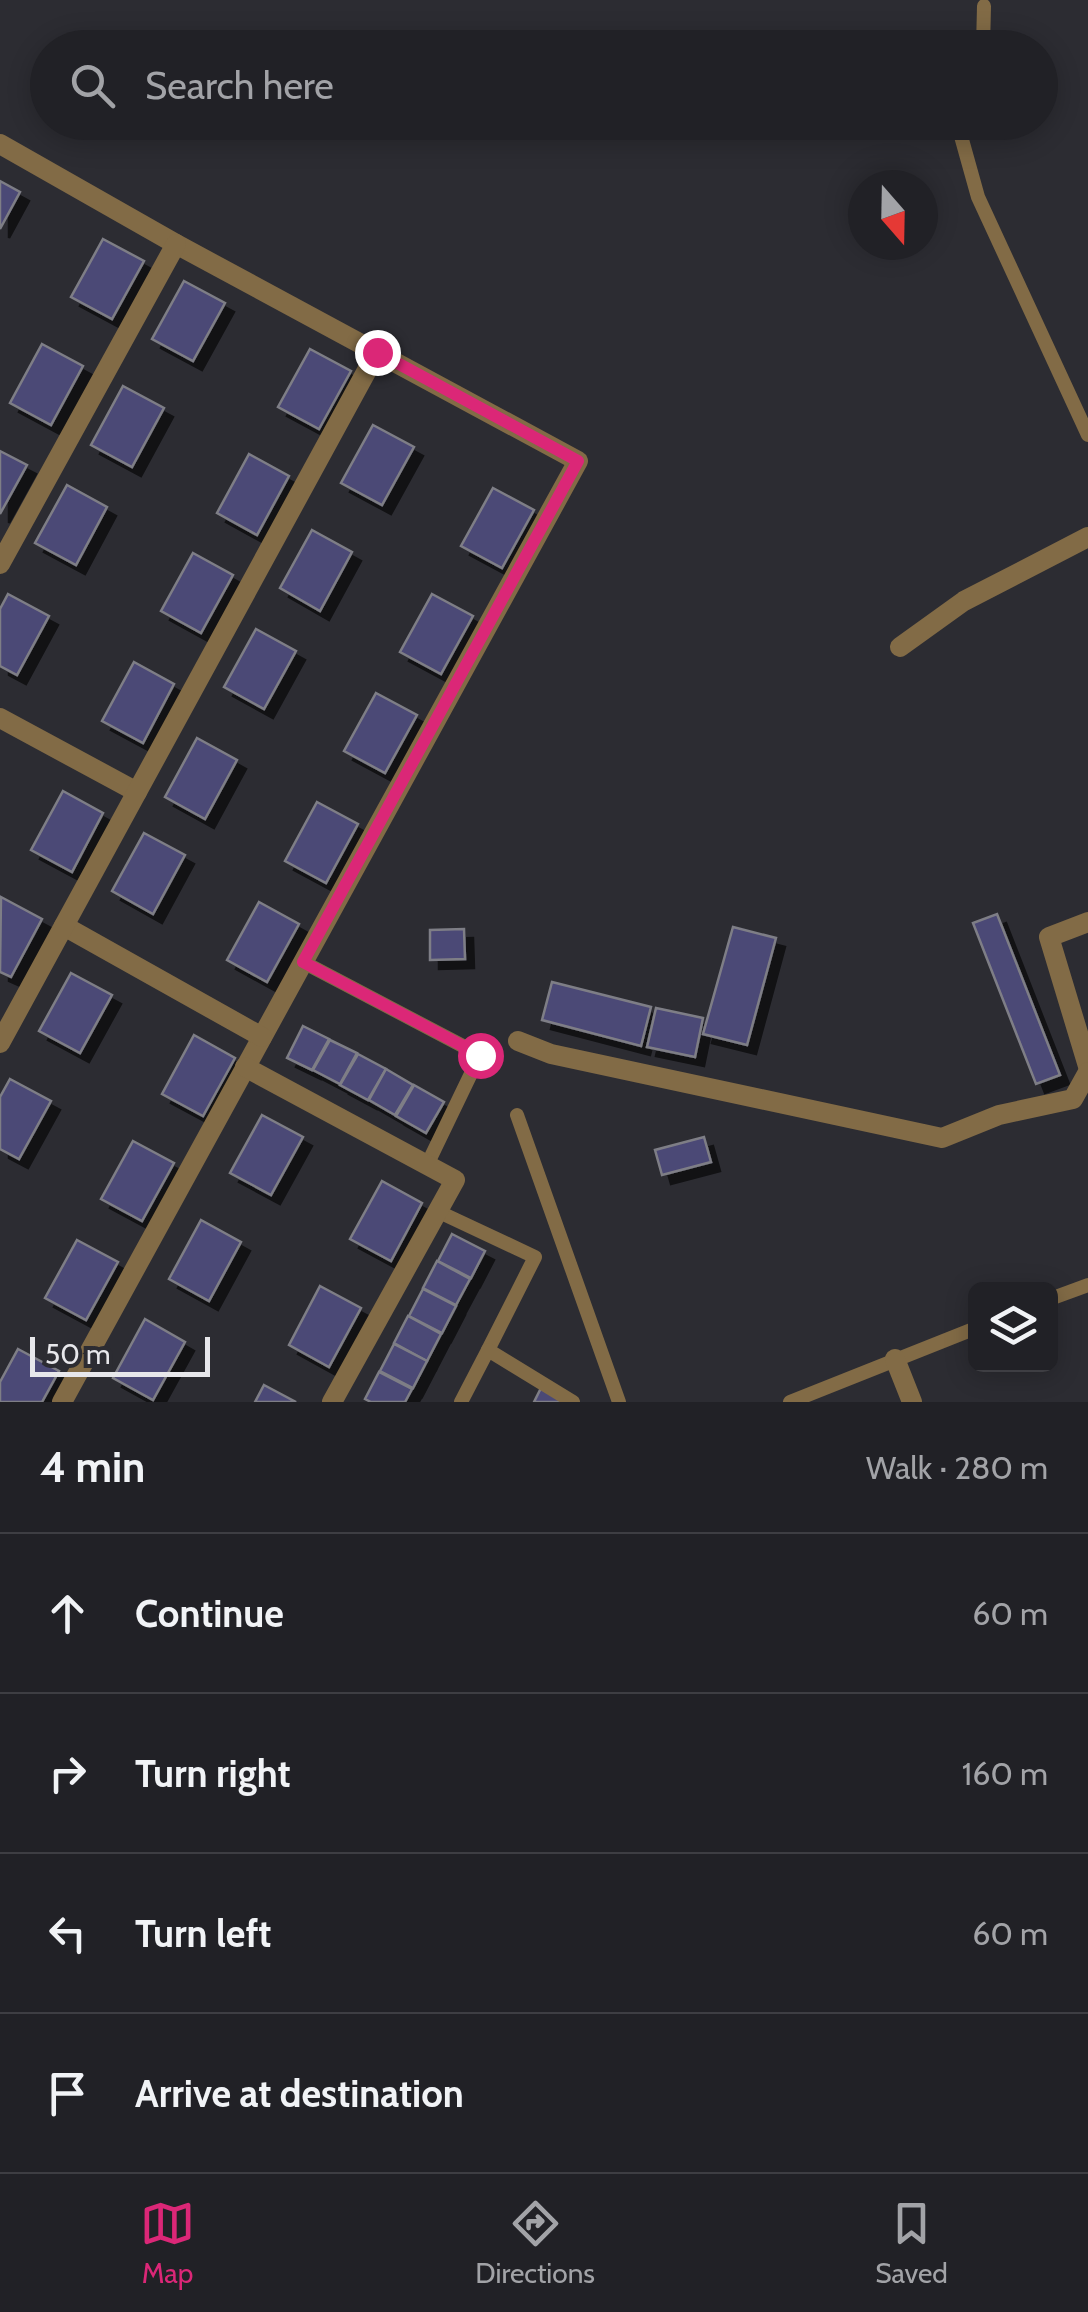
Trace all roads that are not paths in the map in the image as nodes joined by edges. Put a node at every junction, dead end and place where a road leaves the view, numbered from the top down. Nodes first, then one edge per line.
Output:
1 (984, 6) dead end
2 (984, 30) edge
3 (962, 140) edge
4 (0, 144) edge
5 (176, 244) junction
6 (377, 352) junction
7 (1088, 435) edge
8 (1088, 537) edge
9 (0, 564) edge
10 (900, 647) dead end
11 (0, 718) edge
12 (138, 792) junction
13 (1088, 922) edge
14 (64, 926) junction
15 (303, 962) junction
16 (3, 1032) edge
17 (262, 1037) junction
18 (518, 1041) dead end
19 (246, 1067) junction
20 (1088, 1069) edge
21 (516, 1115) dead end
22 (427, 1165) junction
23 (437, 1211) junction
24 (1088, 1285) edge
25 (1058, 1296) edge
26 (968, 1331) edge
27 (488, 1350) junction
28 (895, 1359) junction
29 (62, 1402) edge
30 (332, 1402) edge
31 (461, 1402) edge
32 (572, 1402) edge
33 (619, 1402) edge
34 (790, 1402) edge
35 (912, 1402) edge

1 - 2 lane
3 - 7 lane
4 - 5 street
5 - 6 street
5 - 9 street
6 - 12 street
6 - 15 street
8 - 10 street
11 - 12 street
12 - 14 street
13 - 20 street
14 - 16 street
14 - 17 street
15 - 17 street
15 - 22 lane
17 - 19 street
18 - 20 street
19 - 22 street
19 - 29 street
21 - 33 lane
22 - 23 street
23 - 27 lane
23 - 30 street
24 - 25 lane
26 - 28 lane
27 - 31 lane
27 - 32 lane
28 - 34 lane
28 - 35 street

